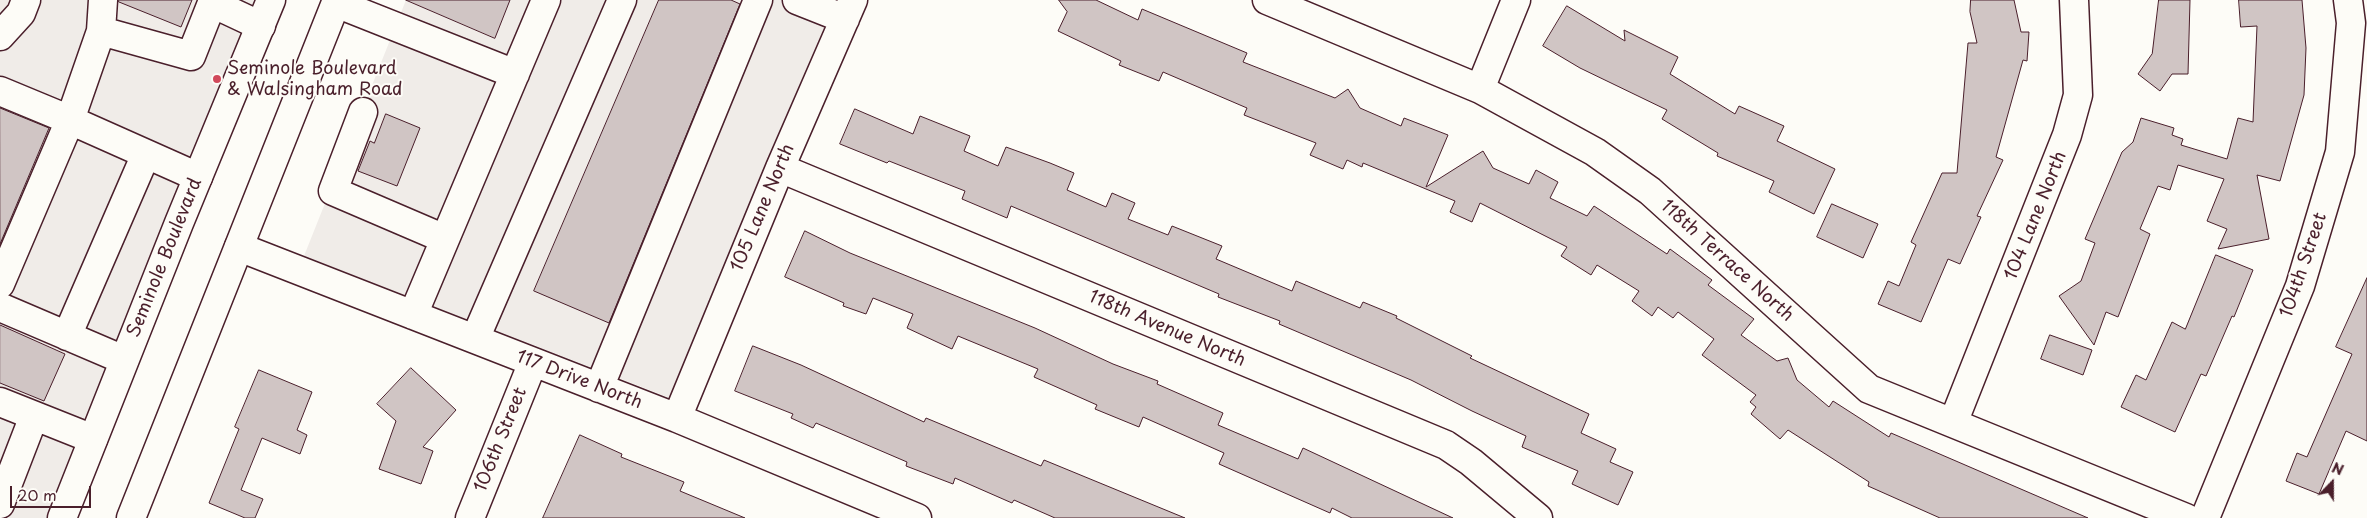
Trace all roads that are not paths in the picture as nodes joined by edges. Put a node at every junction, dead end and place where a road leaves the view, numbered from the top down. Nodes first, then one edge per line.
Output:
1 (26, 0) edge
2 (103, 0) edge
3 (271, 0) edge
4 (546, 0) edge
5 (622, 0) edge
6 (758, 0) edge
7 (797, 0) edge
8 (1267, 0) edge
9 (1516, 0) edge
10 (2074, 0) edge
11 (2348, 0) edge
12 (337, 1) edge
13 (212, 2) edge
14 (849, 9) edge
15 (261, 26) junction
16 (101, 31) junction
17 (0, 36) edge
18 (515, 74) junction
19 (1480, 90) junction
20 (0, 91) edge
21 (363, 112) dead end
22 (70, 120) junction
23 (146, 154) junction
24 (780, 168) junction
25 (198, 178) junction
26 (445, 240) junction
27 (238, 247) junction
28 (0, 284) edge
29 (0, 307) edge
30 (413, 315) junction
31 (67, 336) junction
32 (475, 339) junction
33 (124, 360) junction
34 (533, 362) junction
35 (599, 388) junction
36 (0, 402) edge
37 (34, 416) junction
38 (677, 418) junction
39 (1953, 423) junction
40 (93, 440) junction
41 (0, 504) edge
42 (62, 518) edge
43 (131, 518) edge
44 (470, 518) edge
45 (917, 518) edge
46 (1538, 518) edge
47 (2186, 518) edge
48 (2205, 518) edge

1 - 17 street
2 - 16 street
3 - 15 street, Seminole Boulevard
4 - 18 street
5 - 32 street
6 - 35 street
7 - 14 street
8 - 19 street, 118th Terrace North
9 - 19 street
10 - 39 street, 104 Lane North
11 - 48 street, 104th Street
12 - 18 street
12 - 27 street
13 - 15 street
13 - 16 street
14 - 24 street, 105 Lane North
15 - 25 street, Seminole Boulevard
16 - 22 street
18 - 26 street
19 - 39 street, 118th Terrace North
20 - 22 street
21 - 26 street
22 - 23 street
22 - 28 street
23 - 25 street
23 - 31 street
24 - 38 street, 105 Lane North
24 - 46 street, 118th Avenue North
25 - 33 street, Seminole Boulevard
26 - 30 street
27 - 30 street, 117 Drive North
27 - 43 street
29 - 31 street
30 - 32 street, 117 Drive North
31 - 33 street
32 - 34 street, 117 Drive North
33 - 40 street, Seminole Boulevard
34 - 35 street, 117 Drive North
34 - 44 street, 106th Street
35 - 38 street, 117 Drive North
36 - 37 street
37 - 40 street
37 - 41 street
38 - 45 street, 117 Drive North
39 - 47 street, 118th Terrace North
40 - 42 street, Seminole Boulevard

